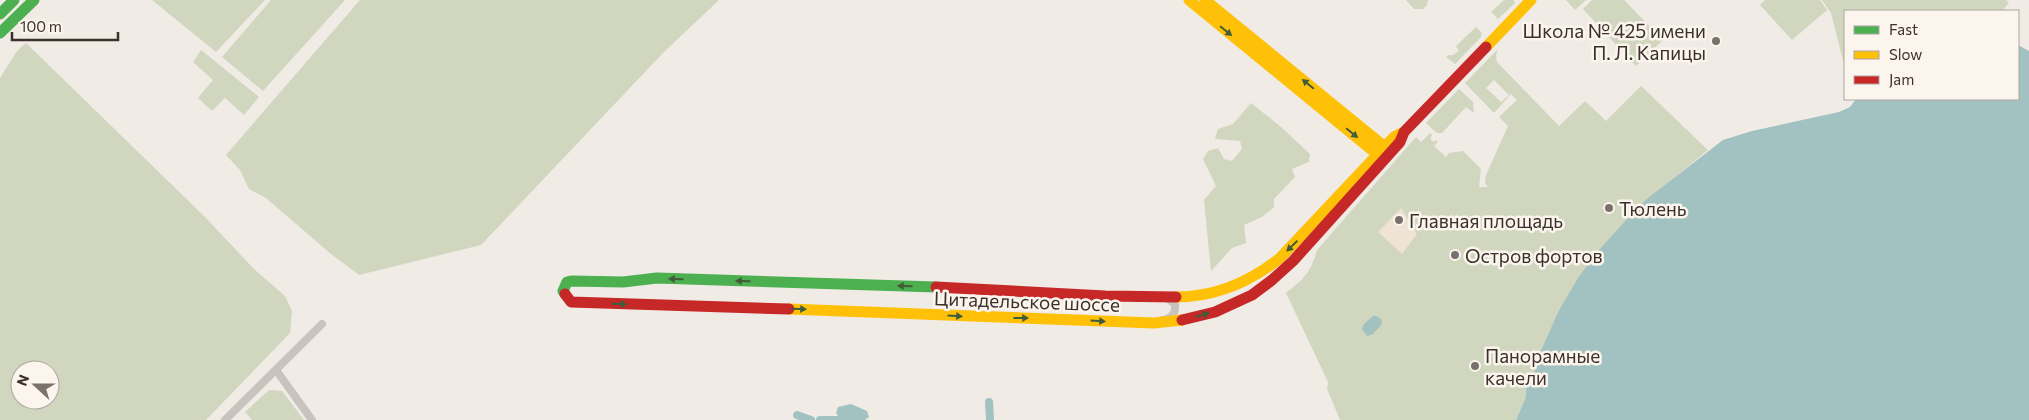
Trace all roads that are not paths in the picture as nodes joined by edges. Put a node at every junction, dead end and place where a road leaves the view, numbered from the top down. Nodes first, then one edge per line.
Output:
1 (1189, 0) edge
2 (1205, 0) edge
3 (1531, 0) edge
4 (11, 1) edge
5 (27, 4) edge
6 (0, 14) edge
7 (0, 33) edge
8 (1384, 153) junction
9 (1166, 297) junction
10 (1154, 323) junction
11 (322, 324) dead end
12 (276, 370) junction
13 (225, 420) edge
14 (312, 420) edge

1 -> 8 street
8 -> 2 street
3 - 8 street, Цитадельское шоссе
4 - 5 street
4 - 6 street
5 - 7 street
8 -> 9 street, Цитадельское шоссе
10 -> 8 street, Цитадельское шоссе
9 - 10 street
9 -> 10 street, Цитадельское шоссе
11 - 12 street
12 - 13 street
12 - 14 street

